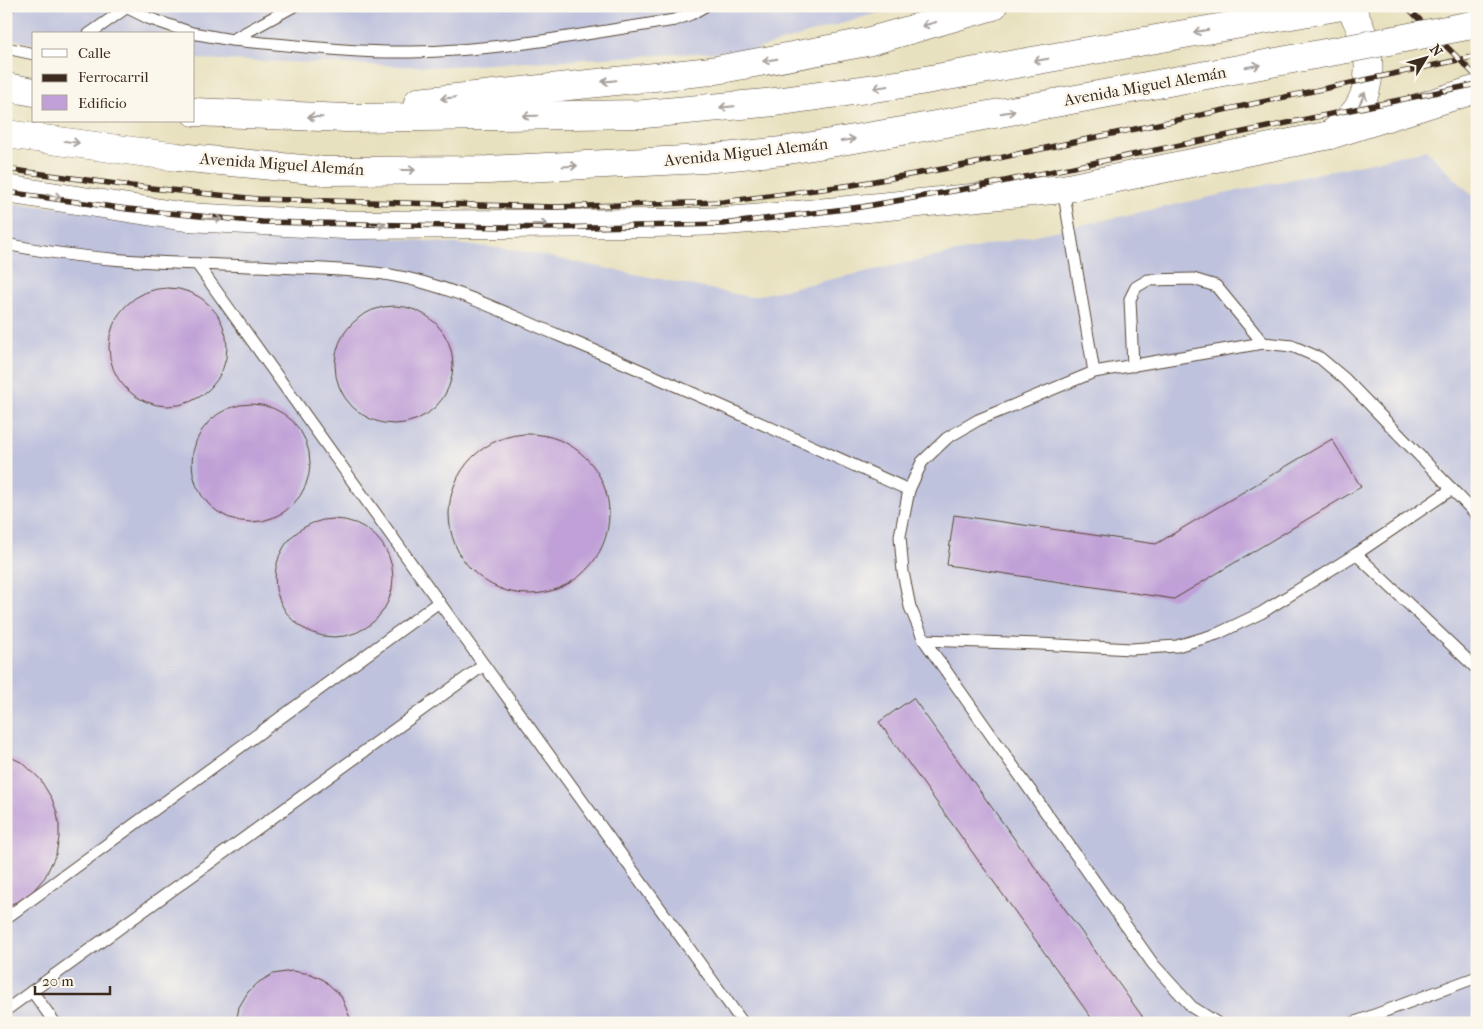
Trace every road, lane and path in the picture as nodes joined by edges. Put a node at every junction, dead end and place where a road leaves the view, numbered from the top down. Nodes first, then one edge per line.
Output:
1 (9, 6) edge
2 (294, 6) edge
3 (705, 6) edge
4 (993, 6) edge
5 (125, 7) edge
6 (1342, 7) edge
7 (6, 8) edge
8 (1477, 24) edge
9 (92, 32) edge
10 (189, 32) edge
11 (195, 34) edge
12 (232, 40) junction
13 (6, 48) edge
14 (32, 54) edge
15 (6, 87) edge
16 (1477, 89) edge
17 (32, 92) edge
18 (195, 112) edge
19 (347, 118) junction
20 (6, 134) edge
21 (1330, 135) junction
22 (6, 189) edge
23 (1063, 189) junction
24 (6, 244) edge
25 (197, 264) junction
26 (1263, 343) junction
27 (1133, 366) junction
28 (1094, 372) junction
29 (1452, 489) junction
30 (909, 490) junction
31 (1477, 515) edge
32 (1356, 554) junction
33 (439, 602) junction
34 (924, 640) junction
35 (484, 665) junction
36 (1477, 669) edge
37 (6, 918) edge
38 (1477, 977) edge
39 (32, 991) junction
40 (6, 1010) edge
41 (55, 1023) edge
42 (743, 1023) edge
43 (1217, 1023) edge
44 (1352, 1023) edge

1 - 7 lane
2 - 12 lane
3 - 12 lane
4 -> 19 main road
5 - 9 lane
5 - 10 lane
6 -> 19 main road
21 -> 6 main road
20 -> 8 main road, Avenida Miguel Alemán, bridge
11 - 12 lane
13 - 14 lane
15 - 17 main road
16 - 21 main road
19 -> 18 main road
21 - 23 main road
22 -> 23 main road
23 - 28 lane
24 - 25 lane
25 - 30 lane
25 - 33 lane
26 - 27 lane
26 - 27 lane
26 - 29 lane
27 - 28 lane
28 - 30 lane
29 - 31 lane
29 - 32 lane
30 - 34 lane
32 - 34 lane
32 - 36 lane
33 - 35 lane
33 - 37 lane
34 - 43 lane
35 - 39 lane
35 - 42 lane
38 - 44 lane
39 - 40 lane
39 - 41 lane

